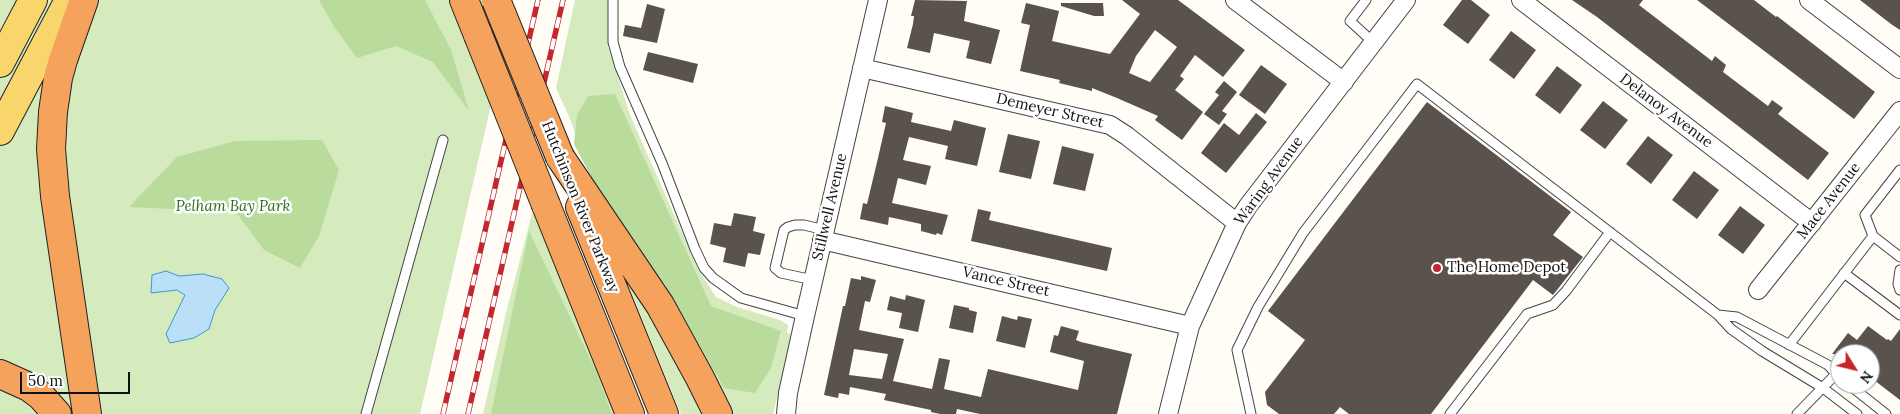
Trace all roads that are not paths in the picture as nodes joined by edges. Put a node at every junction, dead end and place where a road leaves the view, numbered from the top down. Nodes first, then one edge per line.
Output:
1 (33, 0) edge
2 (69, 0) edge
3 (84, 0) edge
4 (464, 0) edge
5 (496, 0) edge
6 (613, 0) edge
7 (878, 0) edge
8 (1235, 0) edge
9 (1366, 0) edge
10 (1406, 0) edge
11 (1521, 0) edge
12 (1809, 0) edge
13 (1374, 43) junction
14 (0, 63) edge
15 (862, 68) junction
16 (1900, 69) edge
17 (1344, 82) junction
18 (1900, 111) edge
19 (0, 131) edge
20 (443, 140) dead end
21 (560, 157) junction
22 (1900, 170) edge
23 (1237, 223) junction
24 (1812, 223) junction
25 (1610, 232) junction
26 (824, 235) junction
27 (1872, 236) junction
28 (1900, 257) edge
29 (1900, 270) edge
30 (1844, 273) junction
31 (813, 280) junction
32 (1758, 290) dead end
33 (1900, 290) edge
34 (1718, 315) junction
35 (1900, 315) edge
36 (805, 316) junction
37 (1190, 326) junction
38 (1790, 345) junction
39 (0, 365) edge
40 (1830, 367) edge
41 (0, 374) edge
42 (1830, 382) edge
43 (1823, 388) junction
44 (1861, 394) edge
45 (49, 405) edge
46 (790, 413) edge
47 (87, 414) edge
48 (366, 414) edge
49 (630, 414) edge
50 (664, 414) edge
51 (718, 414) edge
52 (1168, 414) edge
53 (1251, 414) edge
54 (1450, 414) edge
55 (1797, 414) edge
56 (1858, 414) edge
57 (1886, 414) edge

1 - 14 main road
2 - 19 main road
3 - 47 highway
4 - 49 highway, Hutchinson River Parkway, bridge
5 - 21 highway, Hutchinson River Parkway, bridge
6 - 36 lane
7 - 15 street, Stillwell Avenue
8 - 17 street
9 - 13 lane
10 - 13 street, Waring Avenue
11 - 24 street, Delanoy Avenue
12 - 16 street
13 - 17 street, Waring Avenue
15 - 23 street, Demeyer Street
15 - 26 street, Stillwell Avenue
17 - 23 street, Waring Avenue
18 - 24 street, Mace Avenue
20 - 48 lane
21 - 50 highway, Hutchinson River Parkway
21 - 51 highway
22 - 27 lane
23 - 37 street, Waring Avenue
24 - 32 street, Mace Avenue
25 - 34 lane
25 - 53 lane
25 - 54 lane
26 - 31 street, Stillwell Avenue
26 - 31 lane
26 - 37 street, Vance Street
27 - 28 lane
27 - 30 lane
29 - 33 lane
30 - 35 lane
30 - 38 lane
31 - 36 street, Stillwell Avenue
34 - 38 lane
34 - 43 lane
36 - 46 street, Stillwell Avenue
37 - 52 street, Waring Avenue
38 - 40 lane
39 - 45 highway
41 - 45 highway
42 - 43 lane
43 - 55 lane
43 - 56 lane
44 - 57 lane

